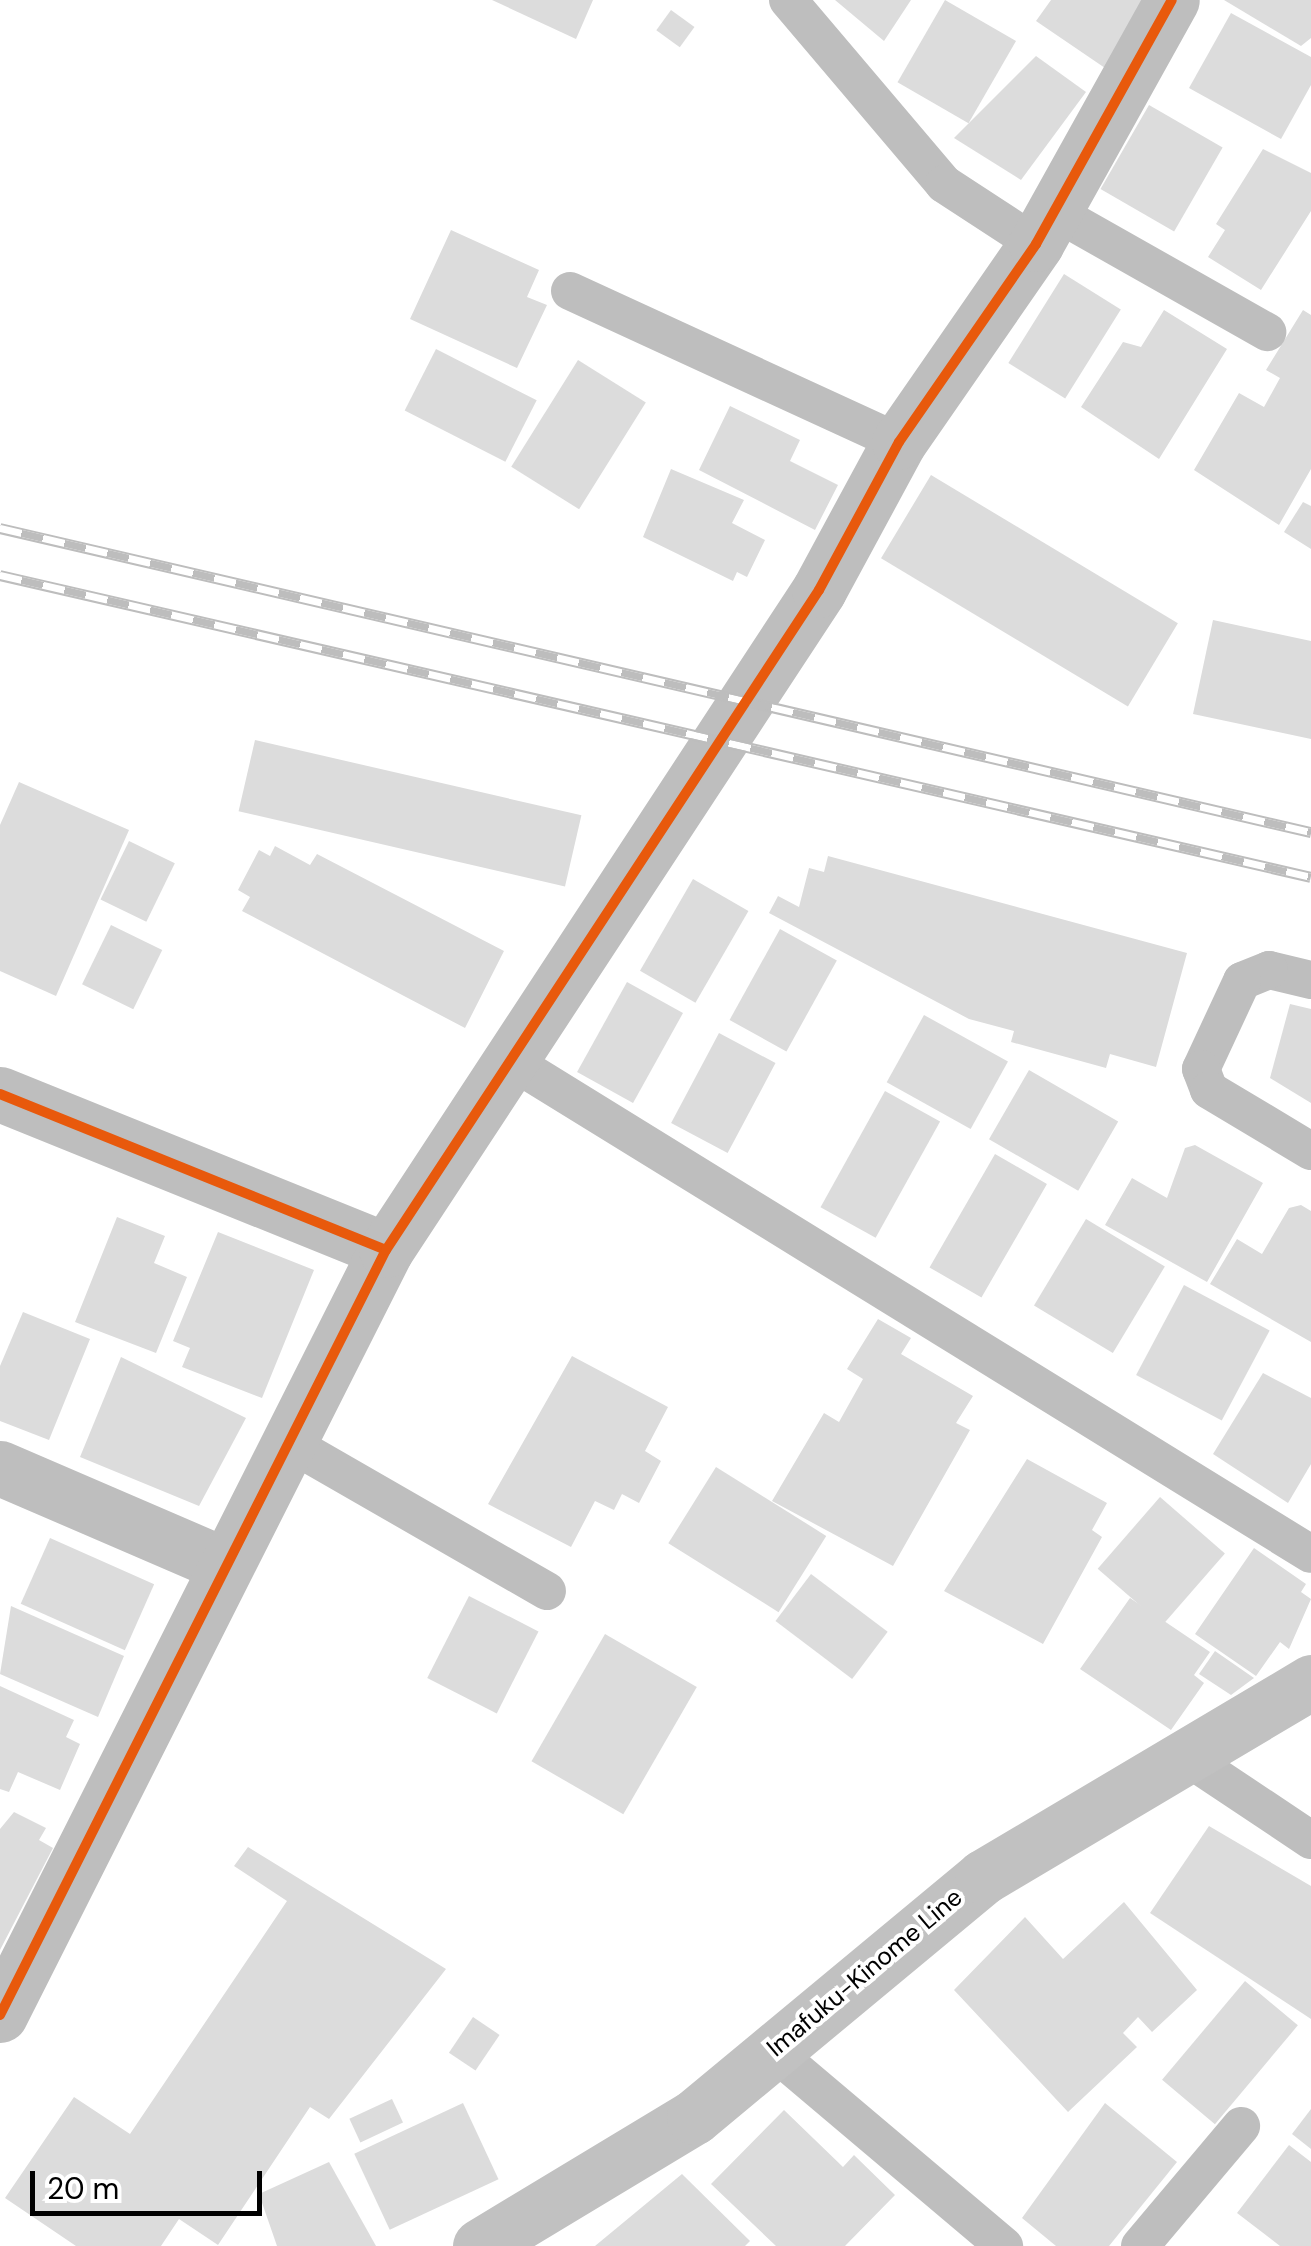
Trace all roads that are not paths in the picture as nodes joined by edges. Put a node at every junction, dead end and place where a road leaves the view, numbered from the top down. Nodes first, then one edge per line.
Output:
1 (788, 0) edge
2 (1172, 0) edge
3 (1045, 228) junction
4 (570, 290) dead end
5 (1266, 332) dead end
6 (899, 442) junction
7 (1311, 980) edge
8 (513, 1062) junction
9 (0, 1094) edge
10 (1311, 1151) edge
11 (386, 1250) junction
12 (286, 1440) junction
13 (0, 1468) edge
14 (1311, 1554) edge
15 (225, 1565) junction
16 (547, 1591) dead end
17 (1311, 1682) edge
18 (1188, 1758) junction
19 (1311, 1840) edge
20 (0, 2015) edge
21 (772, 2050) junction
22 (1241, 2126) dead end
23 (480, 2246) edge
24 (1004, 2246) edge
25 (1140, 2246) edge

1 - 3 lane
2 - 3 street
3 - 5 lane
3 - 6 street
4 - 6 lane
6 - 8 street
7 - 10 lane
8 - 11 street
8 - 14 lane
9 - 11 street
11 - 12 street
12 - 15 street
12 - 16 lane
13 - 15 street
15 - 20 street
17 - 18 main road, Imafuku-Kinome Line
18 - 19 lane
18 - 21 main road, Imafuku-Kinome Line
21 - 23 main road, Imafuku-Kinome Line
21 - 24 lane
22 - 25 lane

